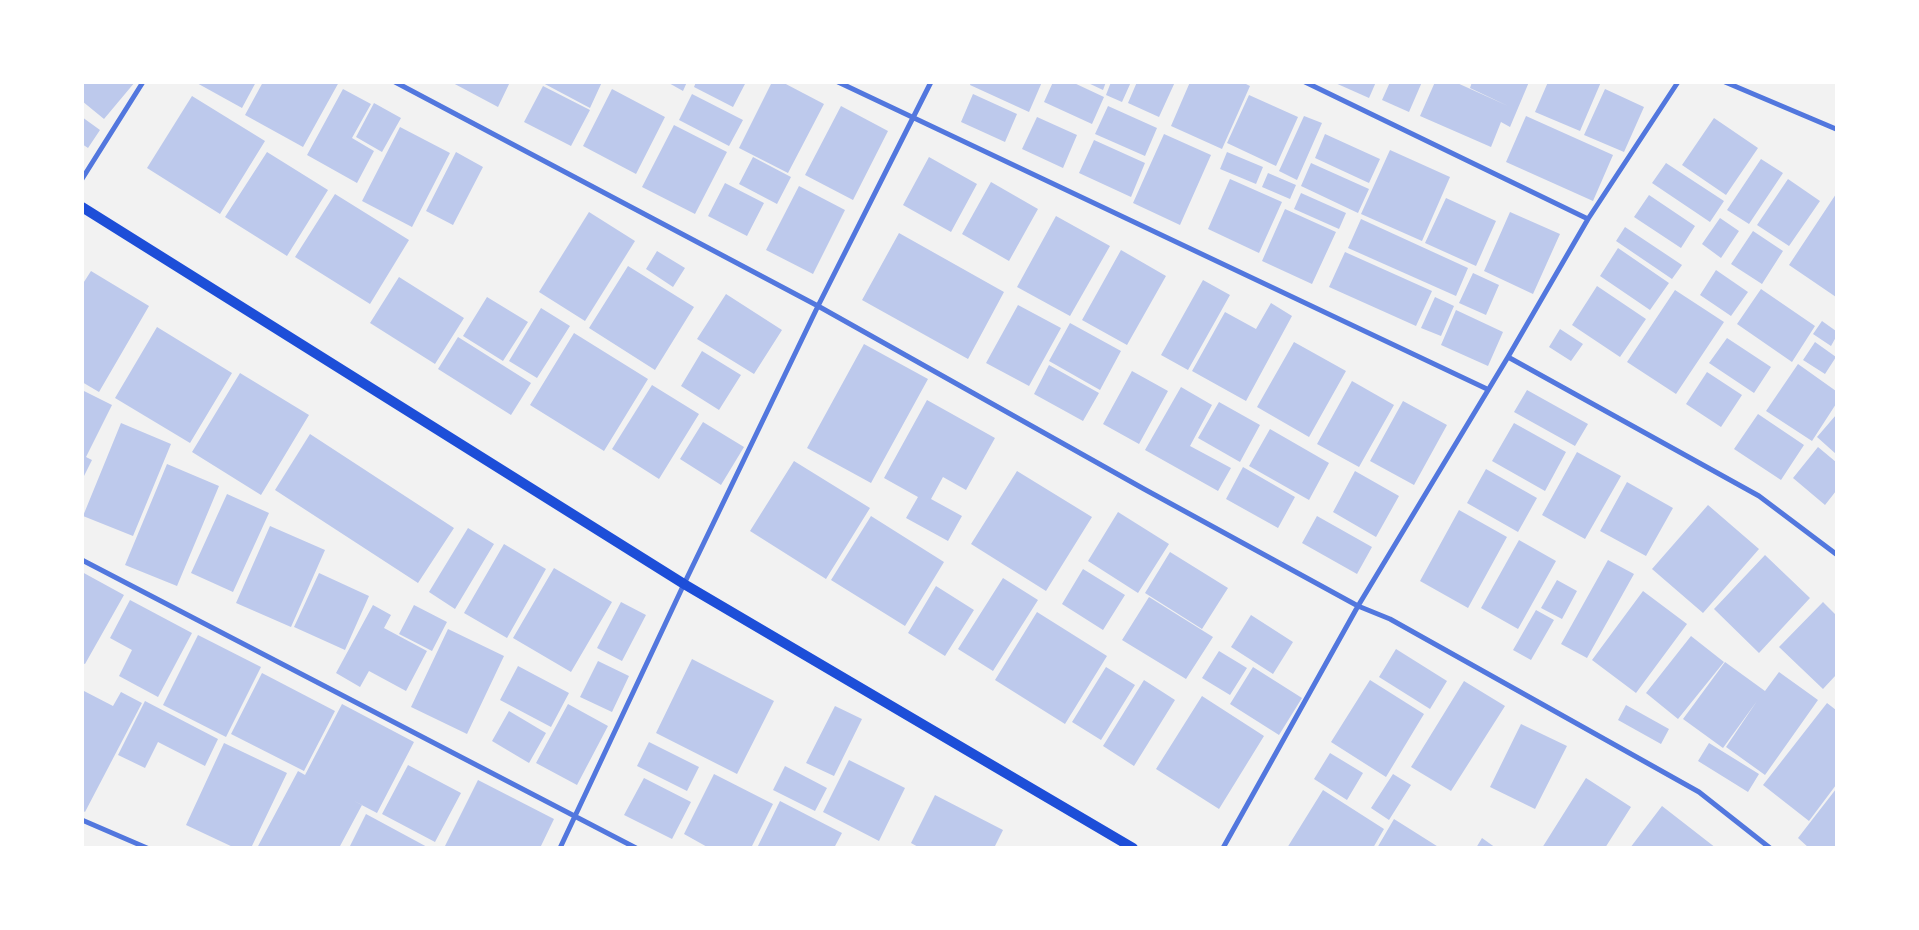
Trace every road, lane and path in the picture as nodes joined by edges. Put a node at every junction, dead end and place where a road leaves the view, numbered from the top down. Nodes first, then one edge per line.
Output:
1 (143, 82) edge
2 (395, 82) edge
3 (838, 82) edge
4 (931, 82) edge
5 (1305, 82) edge
6 (1678, 82) edge
7 (1726, 82) edge
8 (913, 119) junction
9 (1836, 128) edge
10 (82, 178) edge
11 (82, 208) edge
12 (1588, 219) junction
13 (818, 306) junction
14 (1508, 357) junction
15 (1488, 389) junction
16 (1836, 554) edge
17 (82, 560) edge
18 (684, 584) junction
19 (1358, 606) junction
20 (575, 817) junction
21 (82, 820) edge
22 (148, 848) edge
23 (560, 848) edge
24 (636, 848) edge
25 (1133, 848) edge
26 (1223, 848) edge
27 (1770, 848) edge

1 - 10 street
2 - 13 street
3 - 8 street
4 - 8 street
5 - 12 street
6 - 12 street
7 - 9 street
8 - 13 street
8 - 15 street
11 - 18 main road
12 - 14 street
13 - 18 street
13 - 19 street
14 - 15 street
14 - 16 street
15 - 19 street
17 - 20 street
18 - 20 street
18 - 25 main road
19 - 26 street
19 - 27 street
20 - 23 street
20 - 24 street
21 - 22 street

